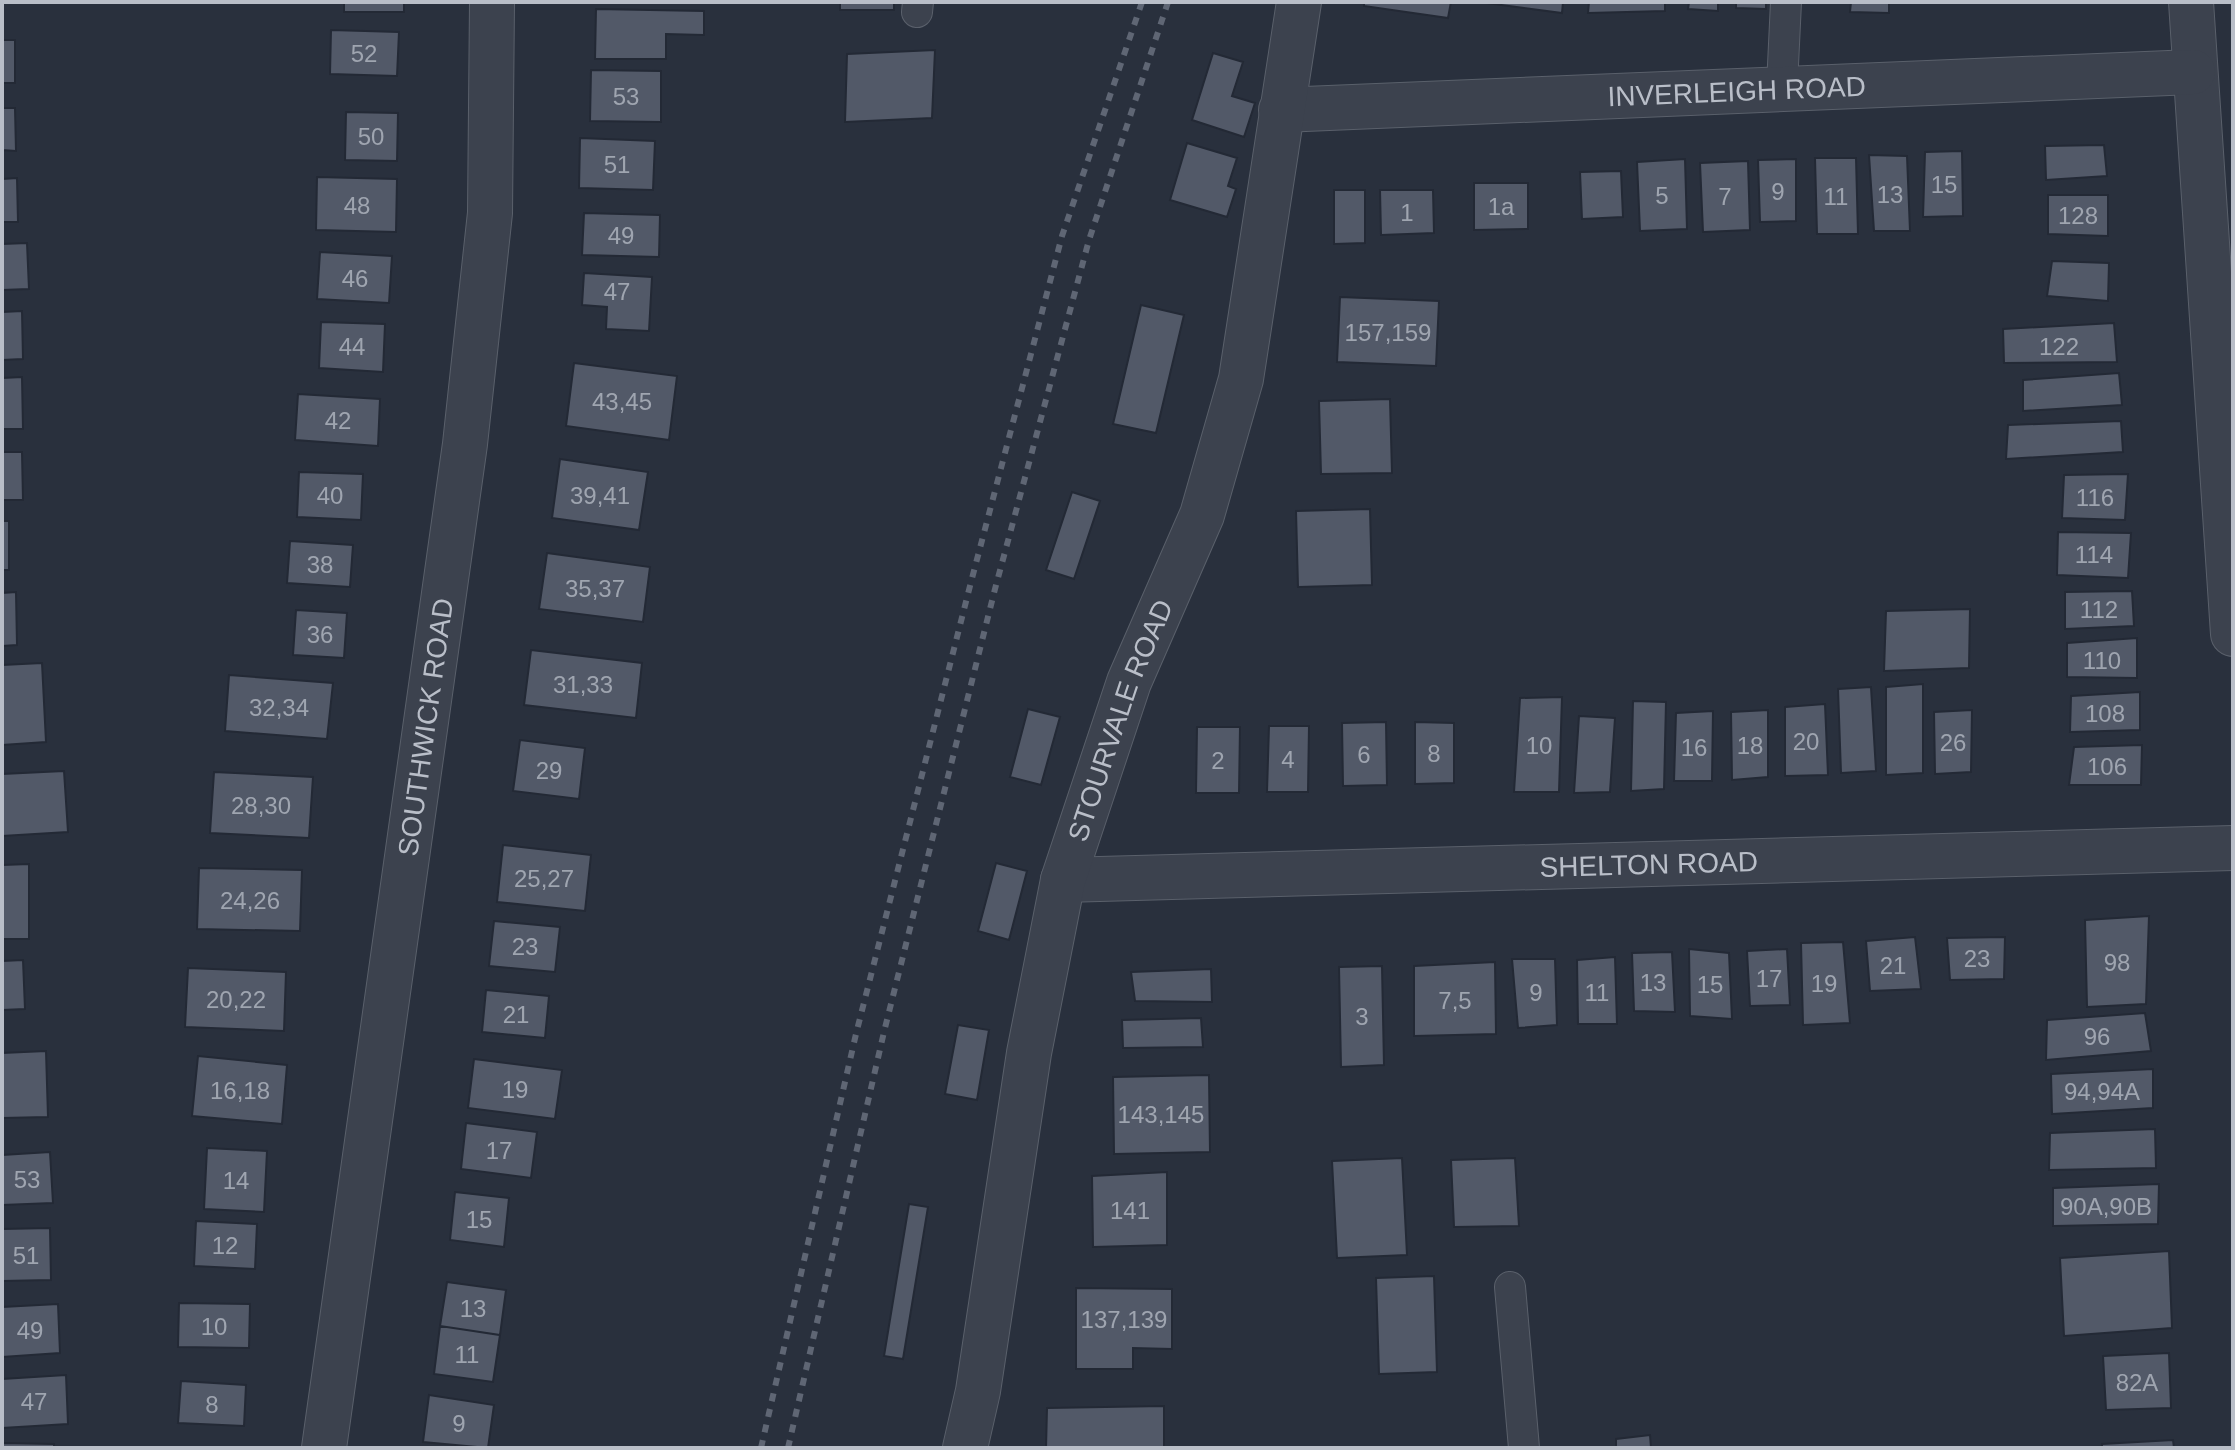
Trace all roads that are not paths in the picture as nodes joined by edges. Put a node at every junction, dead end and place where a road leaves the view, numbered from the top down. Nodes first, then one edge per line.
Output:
1 (492, 2) edge
2 (1299, 2) edge
3 (1786, 2) edge
4 (2191, 2) edge
5 (2193, 72) junction
6 (1782, 86) junction
7 (1281, 110) junction
8 (2231, 550) edge
9 (2233, 634) edge
10 (2233, 848) edge
11 (1063, 880) junction
12 (1510, 1287) dead end
13 (324, 1448) edge
14 (965, 1448) edge
15 (1524, 1448) edge

1 - 13 street, SOUTHWICK ROAD
2 - 7 street, STOURVALE ROAD
3 - 6 lane
4 - 5 street
5 - 6 street, INVERLEIGH ROAD
5 - 8 street
6 - 7 street, INVERLEIGH ROAD
7 - 11 street, STOURVALE ROAD
8 - 9 street
10 - 11 street, SHELTON ROAD
11 - 14 street, STOURVALE ROAD
12 - 15 lane

